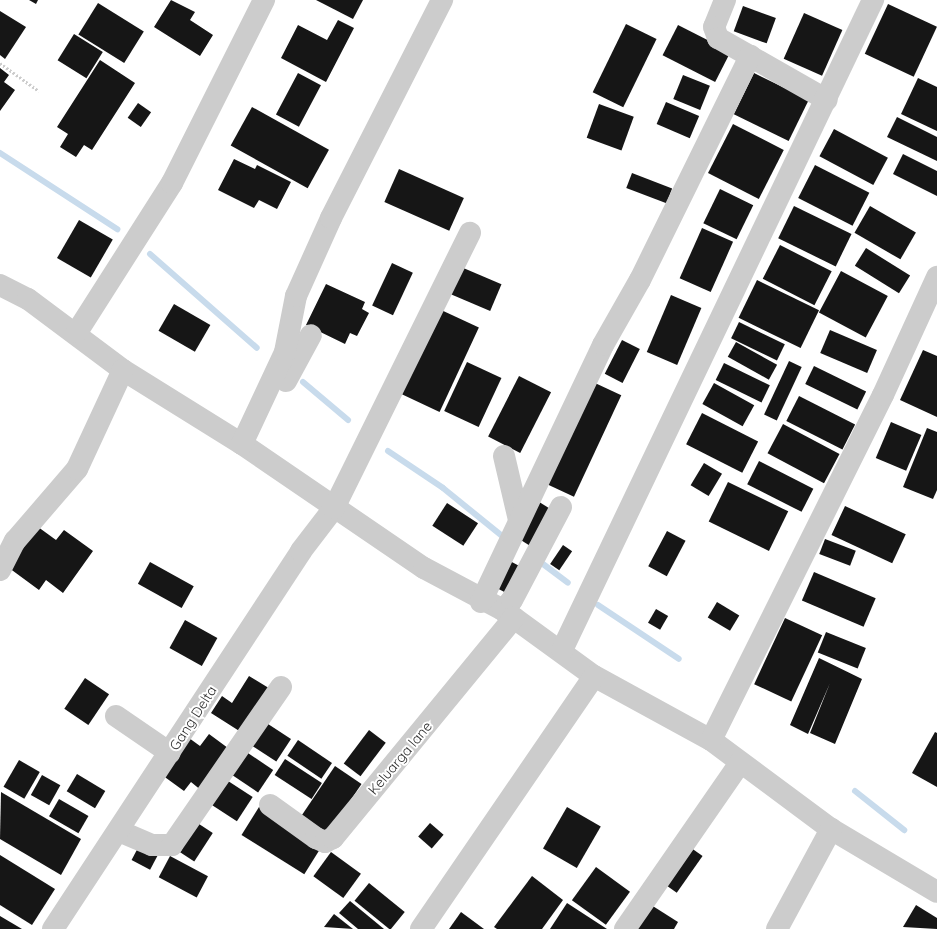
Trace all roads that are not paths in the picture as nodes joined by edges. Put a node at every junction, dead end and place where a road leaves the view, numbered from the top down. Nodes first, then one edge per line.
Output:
1 (264, 0) edge
2 (442, 0) edge
3 (725, 0) edge
4 (873, 0) edge
5 (750, 56) junction
6 (827, 100) junction
7 (470, 233) dead end
8 (937, 277) edge
9 (0, 285) edge
10 (77, 332) junction
11 (311, 334) dead end
12 (123, 370) junction
13 (246, 447) junction
14 (504, 456) dead end
15 (561, 507) dead end
16 (334, 508) junction
17 (519, 520) junction
18 (0, 570) edge
19 (481, 602) junction
20 (508, 614) junction
21 (562, 650) junction
22 (594, 676) junction
23 (281, 687) dead end
24 (116, 716) dead end
25 (712, 740) junction
26 (170, 754) junction
27 (740, 763) junction
28 (270, 805) dead end
29 (831, 829) junction
30 (119, 831) junction
31 (937, 892) edge
32 (53, 929) edge
33 (421, 929) edge
34 (625, 929) edge
35 (778, 929) edge

1 - 10 street
2 - 13 street
3 - 5 street
4 - 6 street
5 - 6 street
5 - 17 street
6 - 21 street
7 - 16 street, Gang Delta
8 - 25 street
9 - 10 street
10 - 12 street
11 - 13 street
12 - 13 street
12 - 18 street
13 - 16 street
14 - 17 street
15 - 20 street
16 - 19 street
16 - 26 street, Gang Delta
17 - 19 street
19 - 20 street
20 - 21 street
20 - 28 street, Keluarga lane
21 - 22 street
22 - 25 street
22 - 33 street
23 - 30 street
24 - 26 street
25 - 27 street
26 - 30 street, Gang Delta
27 - 29 street
27 - 34 street
29 - 31 street
29 - 35 street
30 - 32 street, Gang Delta

